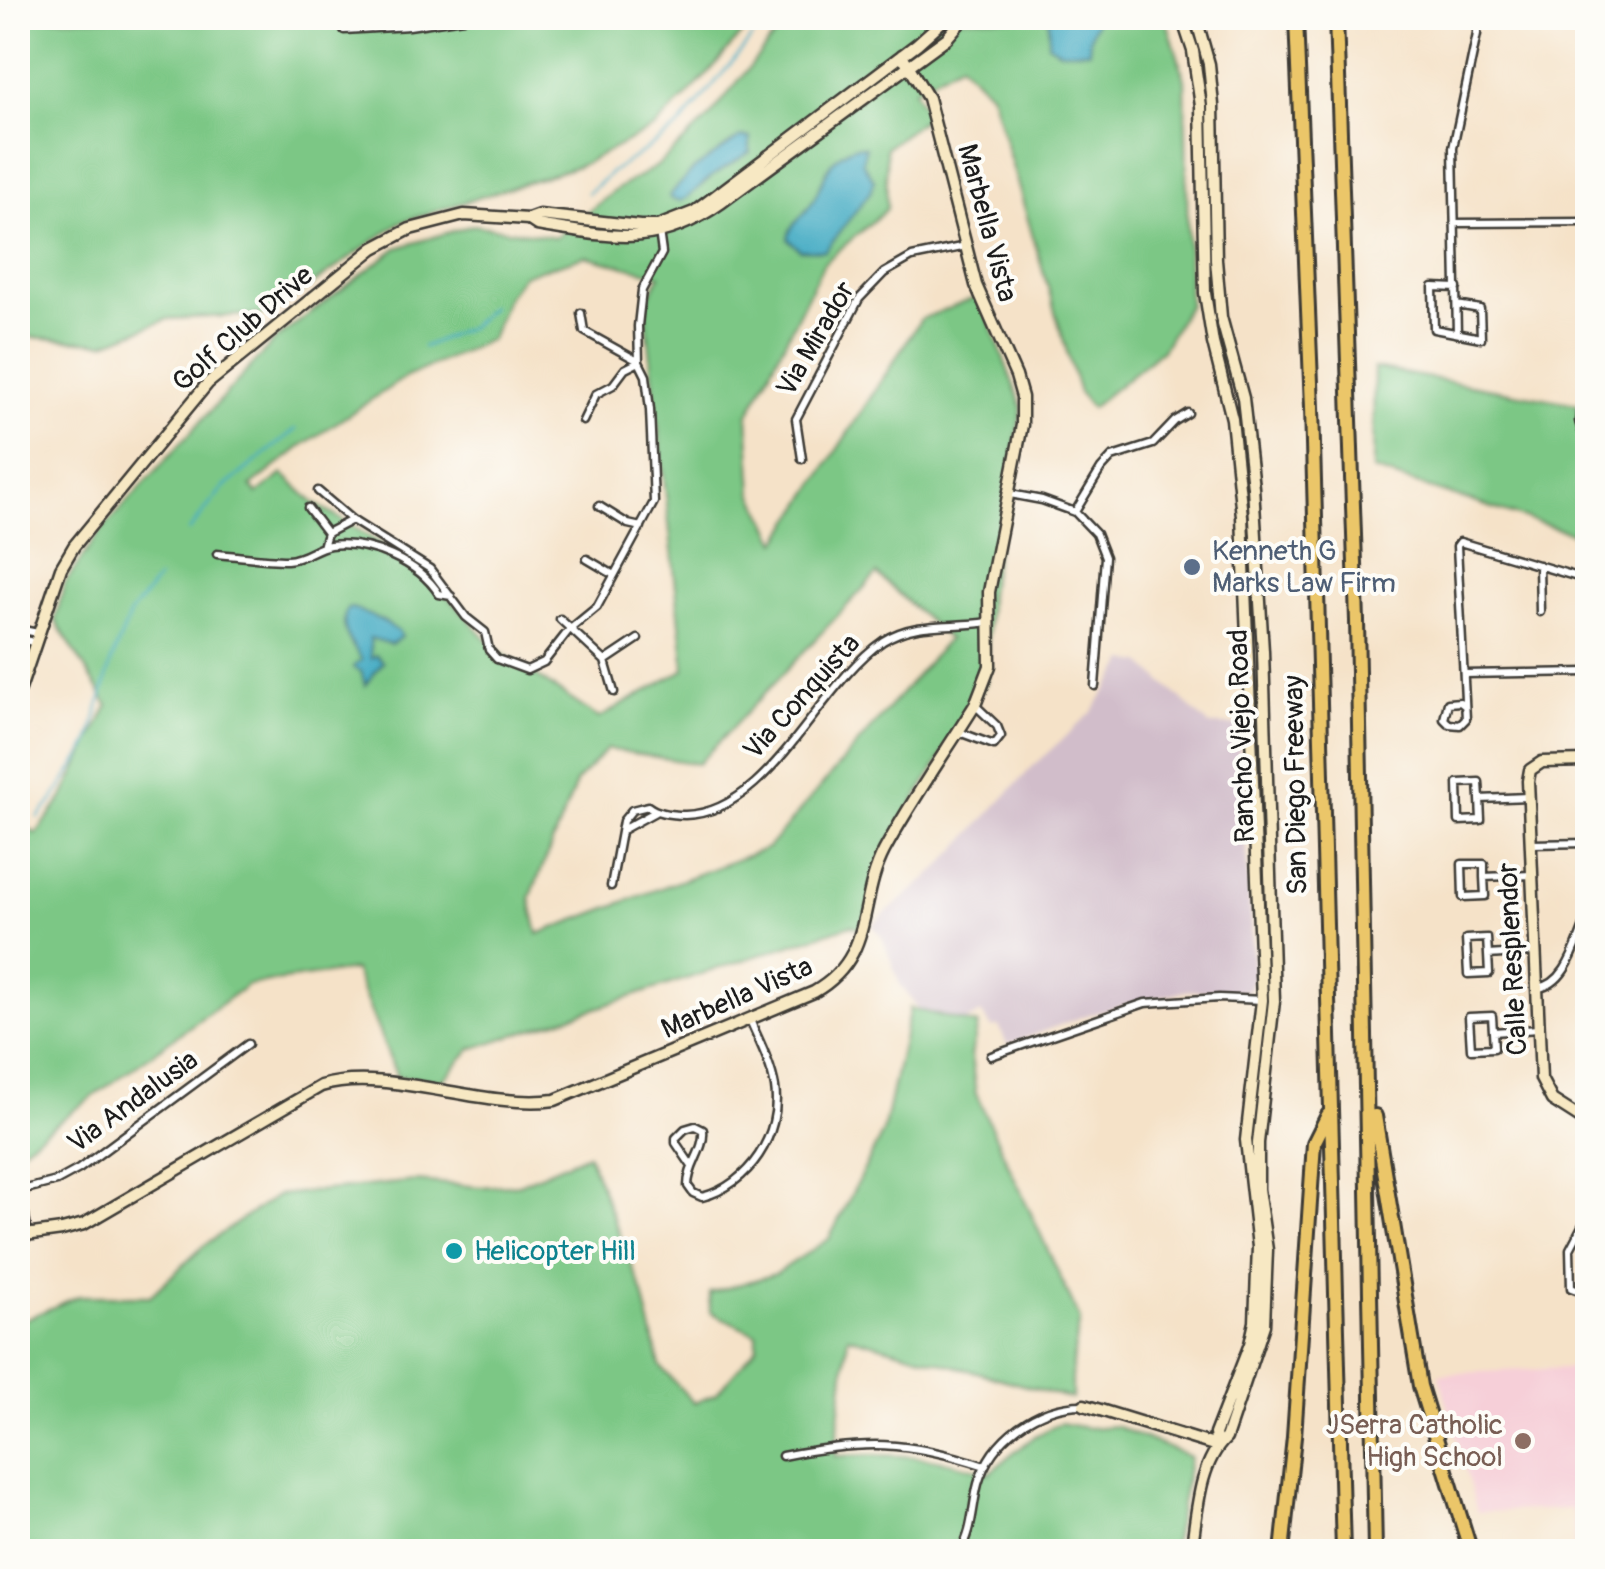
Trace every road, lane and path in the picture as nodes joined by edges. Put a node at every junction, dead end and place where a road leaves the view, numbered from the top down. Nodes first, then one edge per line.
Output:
1 (463, 18) edge
2 (946, 18) edge
3 (964, 18) edge
4 (1182, 18) edge
5 (1196, 18) edge
6 (1296, 18) edge
7 (1336, 18) edge
8 (1477, 18) edge
9 (344, 30) dead end
10 (906, 60) junction
11 (1588, 222) edge
12 (1456, 223) junction
13 (659, 230) junction
14 (967, 246) junction
15 (1457, 288) junction
16 (1457, 305) junction
17 (580, 313) dead end
18 (1457, 333) junction
19 (639, 362) junction
20 (1588, 372) edge
21 (1586, 393) edge
22 (1188, 413) dead end
23 (583, 421) dead end
24 (1588, 444) edge
25 (802, 459) dead end
26 (318, 491) dead end
27 (1008, 494) junction
28 (598, 506) dead end
29 (308, 508) dead end
30 (1076, 512) junction
31 (352, 520) junction
32 (641, 527) junction
33 (327, 533) junction
34 (323, 547) junction
35 (217, 554) dead end
36 (586, 560) dead end
37 (1540, 565) junction
38 (614, 575) junction
39 (1588, 580) edge
40 (452, 596) junction
41 (1540, 612) dead end
42 (560, 620) dead end
43 (988, 622) junction
44 (18, 629) edge
45 (570, 630) junction
46 (18, 638) edge
47 (37, 638) junction
48 (638, 639) dead end
49 (605, 660) junction
50 (1588, 672) edge
51 (1464, 674) junction
52 (1095, 686) dead end
53 (614, 692) dead end
54 (18, 695) edge
55 (975, 706) junction
56 (1465, 706) dead end
57 (959, 732) junction
58 (1588, 760) edge
59 (1528, 797) junction
60 (1480, 799) junction
61 (655, 812) junction
62 (624, 828) junction
63 (1530, 844) junction
64 (1588, 844) edge
65 (1532, 875) junction
66 (1484, 877) junction
67 (610, 886) dead end
68 (1588, 917) edge
69 (1536, 952) junction
70 (1488, 954) junction
71 (1537, 988) junction
72 (1268, 1000) junction
73 (750, 1020) junction
74 (1539, 1029) junction
75 (1492, 1032) junction
76 (248, 1044) dead end
77 (991, 1056) dead end
78 (1367, 1064) junction
79 (1330, 1113) junction
80 (1588, 1124) edge
81 (691, 1165) junction
82 (1588, 1215) edge
83 (23, 1235) edge
84 (1588, 1294) edge
85 (1084, 1405) joint
86 (1217, 1446) junction
87 (782, 1456) dead end
88 (986, 1466) junction
89 (960, 1552) edge
90 (1192, 1552) edge
91 (1282, 1552) edge
92 (1343, 1552) edge
93 (1376, 1552) edge
94 (1472, 1552) edge

1 - 9 street
2 - 10 street, Golf Club Drive
3 - 10 street, Golf Club Drive
4 - 72 street, Rancho Viejo Road
5 - 72 street, Rancho Viejo Road
6 - 79 highway, San Diego Freeway
7 - 78 highway
8 - 12 street
10 - 13 street, Golf Club Drive
10 - 14 street, Marbella Vista
11 - 12 street
12 - 15 street
13 - 19 street
13 - 47 street, Golf Club Drive
14 - 25 street, Via Mirador
14 - 27 street, Marbella Vista
15 - 16 street
15 - 18 street
16 - 18 street
16 - 18 street
17 - 19 street
19 - 23 street
19 - 32 street
20 - 21 street
21 - 24 street
22 - 30 street
26 - 31 street
27 - 30 street
27 - 43 street, Marbella Vista
28 - 32 street
29 - 33 street
30 - 52 street
31 - 33 street
31 - 40 street
32 - 38 street
33 - 34 street
34 - 35 street
34 - 40 street
36 - 38 street
37 - 39 street
37 - 41 street
37 - 51 street
38 - 45 street
40 - 45 street
42 - 45 street
43 - 55 street, Marbella Vista
43 - 61 street, Via Conquista
44 - 47 street
45 - 49 street
46 - 47 street
47 - 54 street, Golf Club Drive
48 - 49 street
49 - 53 street
50 - 51 street
51 - 56 street
55 - 57 street, Marbella Vista
55 - 57 street
57 - 73 street, Marbella Vista
58 - 59 street, Calle Resplendor
59 - 60 street
59 - 63 street, Calle Resplendor
60 - 60 street
61 - 62 street, Via Conquista
61 - 62 street, Via Conquista
62 - 67 street
63 - 64 street
63 - 65 street, Calle Resplendor
65 - 66 street
65 - 69 street, Calle Resplendor
66 - 66 street
68 - 71 street
69 - 70 street
69 - 71 street, Calle Resplendor
70 - 70 street
71 - 74 street, Calle Resplendor
72 - 77 street
72 - 86 street, Rancho Viejo Road
73 - 81 street
73 - 83 street, Marbella Vista
74 - 75 street
74 - 80 street, Calle Resplendor
75 - 75 street
76 - 83 street, Via Andalusia
78 - 93 highway
78 - 94 highway
79 - 91 highway
79 - 92 highway, San Diego Freeway
81 - 81 street
82 - 84 street
85 - 86 street
85 - 88 street
86 - 90 street, Rancho Viejo Road
87 - 88 street
88 - 89 street

